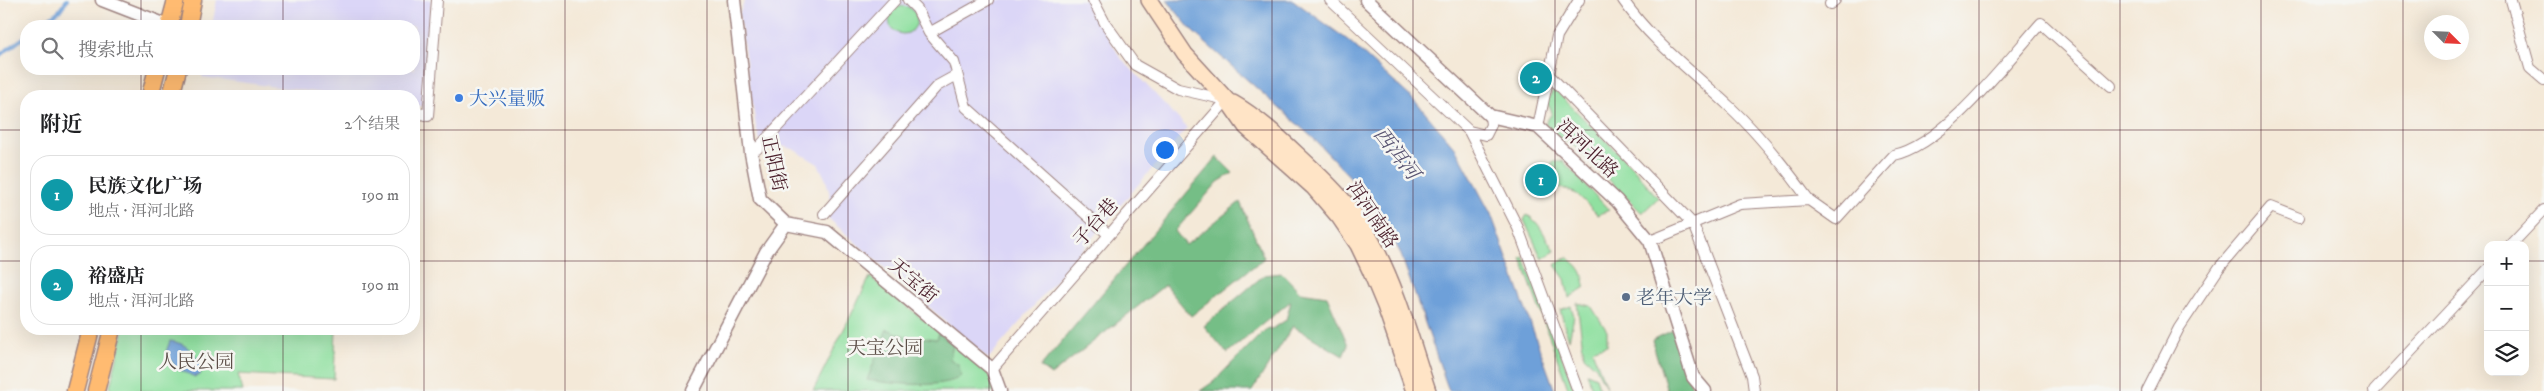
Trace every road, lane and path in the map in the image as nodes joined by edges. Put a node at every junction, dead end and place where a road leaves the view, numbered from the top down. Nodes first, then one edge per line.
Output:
1 (102, 0) edge
2 (176, 0) edge
3 (193, 0) edge
4 (437, 0) edge
5 (734, 0) edge
6 (895, 0) edge
7 (908, 0) edge
8 (988, 0) edge
9 (1093, 0) edge
10 (1149, 0) edge
11 (1330, 0) edge
12 (1366, 0) edge
13 (1579, 0) edge
14 (1623, 0) edge
15 (2511, 0) edge
16 (154, 20) edge
17 (171, 20) edge
18 (189, 20) edge
19 (930, 33) junction
20 (155, 75) edge
21 (176, 75) edge
22 (957, 75) junction
23 (1550, 76) junction
24 (2544, 80) edge
25 (2111, 86) dead end
26 (152, 90) edge
27 (173, 90) edge
28 (1227, 100) junction
29 (420, 113) edge
30 (1490, 116) junction
31 (1538, 127) junction
32 (1469, 131) junction
33 (757, 149) dead end
34 (1809, 200) junction
35 (2544, 210) edge
36 (824, 214) dead end
37 (2299, 218) dead end
38 (786, 224) junction
39 (1693, 224) junction
40 (1108, 234) junction
41 (1650, 241) junction
42 (2515, 241) edge
43 (2484, 273) edge
44 (89, 335) edge
45 (110, 335) edge
46 (103, 362) junction
47 (992, 368) junction
48 (75, 391) edge
49 (96, 391) edge
50 (102, 391) edge
51 (693, 391) edge
52 (1000, 391) edge
53 (1414, 391) edge
54 (1428, 391) edge
55 (1578, 391) edge
56 (1705, 391) edge
57 (1754, 391) edge
58 (2147, 391) edge
59 (2374, 391) edge

1 - 16 street
2 - 17 main road
3 - 18 main road
4 - 29 street
5 - 38 street, 正阳街
6 - 33 street
7 - 19 street
8 - 19 street
9 - 28 street
10 - 28 main road, 洱河南路
11 - 32 street
12 - 30 street
13 - 23 street
14 - 34 street
15 - 24 street
19 - 22 street
20 - 26 main road
21 - 27 main road
22 - 36 street
22 - 40 street
23 - 31 street
23 - 39 street
25 - 34 street
28 - 40 street, 子台巷
28 - 53 main road, 洱河南路
28 - 54 main road, 洱河南路
30 - 31 street, 洱河北路
30 - 32 street
31 - 41 street, 洱河北路
32 - 55 street
34 - 39 street
35 - 42 street
37 - 58 street
38 - 47 street, 天宝街
38 - 51 street
39 - 41 street
39 - 57 street
40 - 47 street, 子台巷
41 - 56 street, 洱河北路
43 - 59 street
44 - 48 main road
45 - 46 main road
46 - 49 main road
46 - 50 main road
47 - 52 street

